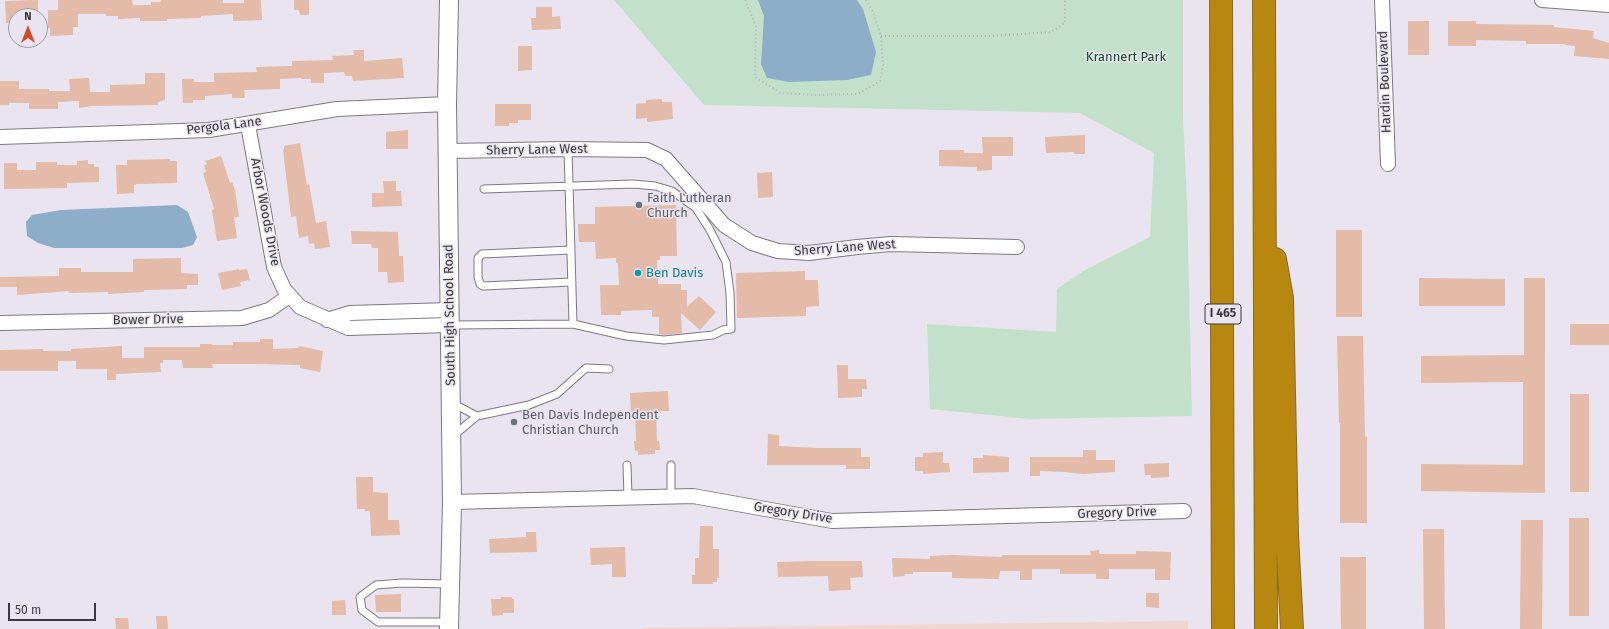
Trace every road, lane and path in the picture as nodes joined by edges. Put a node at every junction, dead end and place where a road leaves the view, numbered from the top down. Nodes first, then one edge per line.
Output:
1 (449, 0) edge
2 (745, 0) edge
3 (866, 0) edge
4 (1065, 0) edge
5 (1221, 0) edge
6 (1264, 0) edge
7 (1382, 0) edge
8 (1542, 0) edge
9 (1609, 5) edge
10 (881, 36) junction
11 (447, 104) junction
12 (248, 125) junction
13 (0, 137) edge
14 (568, 149) junction
15 (448, 151) junction
16 (1388, 164) dead end
17 (569, 185) junction
18 (484, 189) dead end
19 (1265, 204) junction
20 (1017, 247) dead end
21 (571, 250) junction
22 (572, 282) junction
23 (289, 296) junction
24 (449, 318) junction
25 (0, 324) edge
26 (573, 324) junction
27 (609, 369) dead end
28 (451, 403) junction
29 (477, 416) junction
30 (452, 437) junction
31 (627, 465) dead end
32 (671, 465) dead end
33 (671, 496) junction
34 (628, 497) junction
35 (452, 502) junction
36 (1184, 511) dead end
37 (450, 584) junction
38 (449, 626) edge
39 (1224, 629) edge
40 (1266, 629) edge
41 (1292, 629) edge

1 - 11 street, South High School Road
2 - 10 path
3 - 10 path
4 - 10 path
5 - 39 highway, I 465
6 - 19 highway
7 - 16 street, Hardin Boulevard
8 - 9 street
11 - 12 street, Pergola Lane
11 - 15 street, South High School Road
12 - 13 street, Pergola Lane
12 - 23 street, Arbor Woods Drive
14 - 15 street, Sherry Lane West
14 - 17 lane
14 - 20 street, Sherry Lane West
15 - 24 street, South High School Road
17 - 18 lane
17 - 21 lane
17 - 26 lane
19 - 40 highway
19 - 41 highway
21 - 22 lane
21 - 22 lane
22 - 26 lane
23 - 24 street, Arbor Woods Drive
23 - 25 street, Bower Drive
24 - 26 lane
24 - 28 street, South High School Road
27 - 29 lane
28 - 29 lane
28 - 30 street, South High School Road
29 - 30 lane
30 - 35 street, South High School Road
31 - 34 lane
32 - 33 lane
33 - 34 street, Gregory Drive
33 - 36 street, Gregory Drive
34 - 35 street, Gregory Drive
35 - 37 street, South High School Road
37 - 38 street, South High School Road
37 - 38 lane

